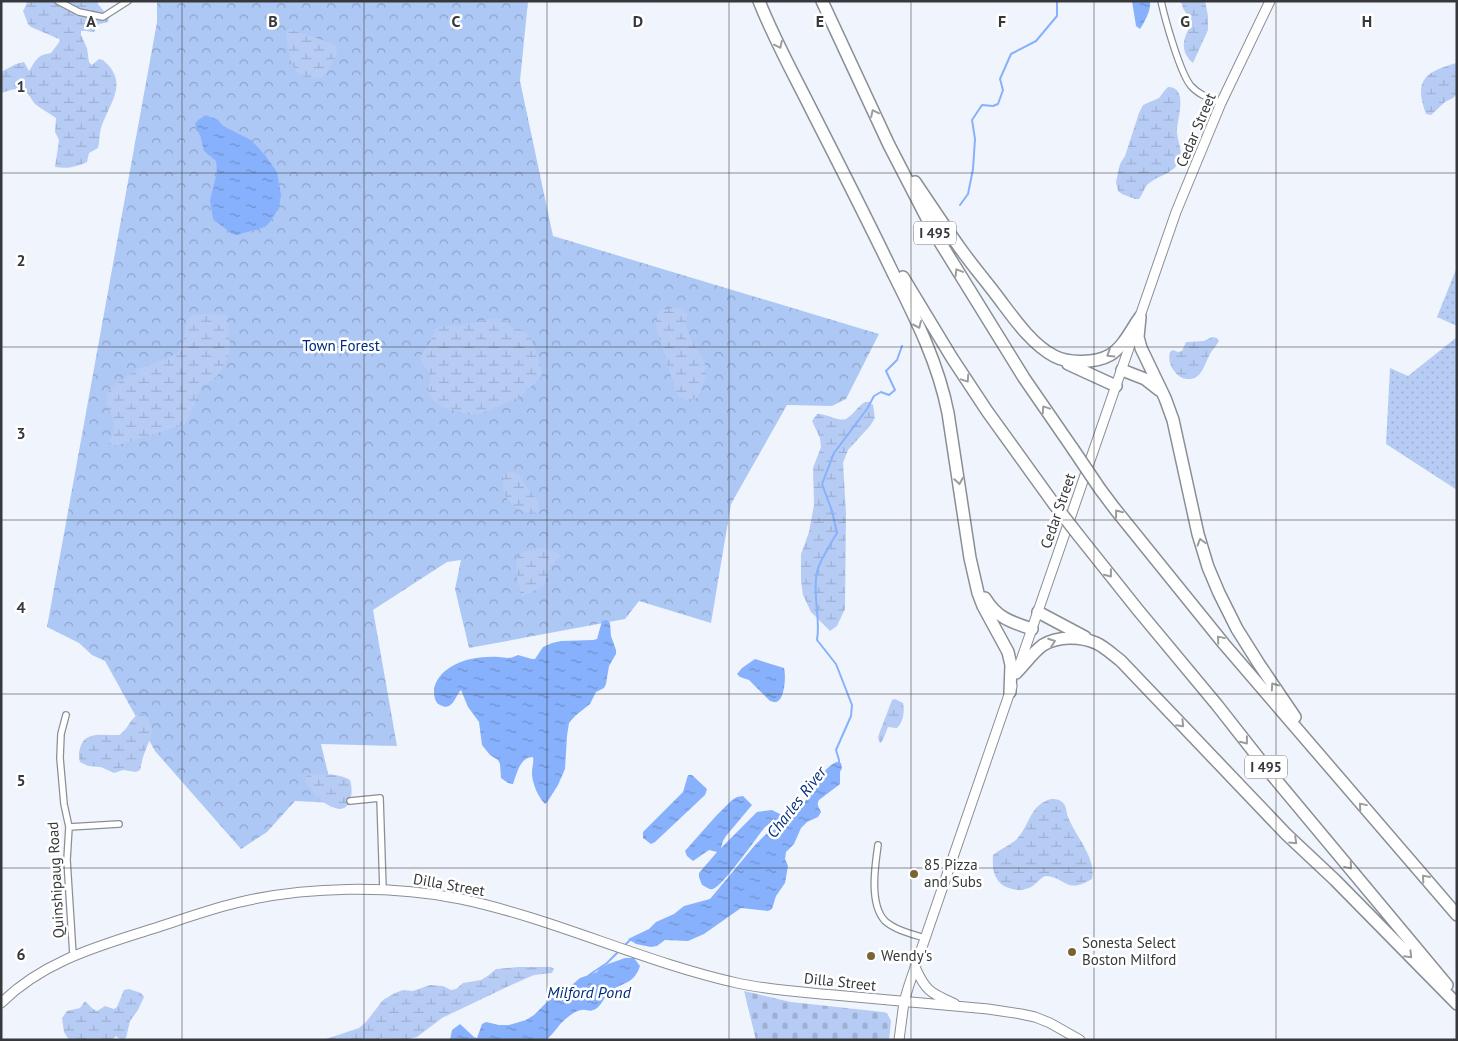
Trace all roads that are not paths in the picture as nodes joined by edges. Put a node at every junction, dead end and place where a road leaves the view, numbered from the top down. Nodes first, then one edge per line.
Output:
1 (58, 1) edge
2 (128, 1) edge
3 (759, 1) edge
4 (822, 1) edge
5 (1162, 1) edge
6 (1270, 1) edge
7 (1221, 103) junction
8 (890, 145) junction
9 (851, 186) junction
10 (1140, 317) junction
11 (1056, 358) junction
12 (1122, 370) junction
13 (1116, 386) junction
14 (1165, 398) junction
15 (976, 582) junction
16 (1038, 612) junction
17 (1032, 629) junction
18 (1096, 643) junction
19 (1016, 673) junction
20 (1010, 692) junction
21 (66, 715) dead end
22 (1331, 770) junction
23 (350, 801) dead end
24 (119, 824) dead end
25 (69, 828) junction
26 (878, 845) dead end
27 (383, 890) junction
28 (1457, 916) edge
29 (925, 938) junction
30 (73, 956) junction
31 (915, 967) junction
32 (1457, 996) edge
33 (904, 1002) junction
34 (1, 1003) edge
35 (1457, 1004) edge
36 (962, 1007) junction
37 (899, 1040) edge
38 (1080, 1040) edge

1 - 2 street
3 -> 9 highway, I 495
8 -> 4 highway, I 495
5 - 7 street
6 - 7 main road, Cedar Street
7 - 10 main road, Cedar Street
8 - 11 highway
22 -> 8 highway, I 495, bridge
9 -> 15 highway
9 -> 32 highway, I 495, bridge
10 -> 11 highway
10 - 12 main road, Cedar Street
10 - 14 highway
11 - 13 highway
12 - 13 main road, Cedar Street
12 - 14 highway
13 - 16 main road, Cedar Street
22 -> 14 highway
15 - 17 highway
15 - 20 highway
16 - 17 main road, Cedar Street
16 - 18 highway
17 - 19 main road, Cedar Street
19 -> 18 highway
18 -> 35 highway
19 - 20 main road, Cedar Street
20 - 29 main road, Cedar Street
21 - 25 street, Quinshipaug Road
28 -> 22 highway, I 495
23 - 27 street
24 - 25 street
25 - 30 street, Quinshipaug Road
26 - 29 street
27 - 30 main road, Dilla Street
27 - 33 main road, Dilla Street
29 - 31 main road, Cedar Street
30 - 34 main road, Dilla Street
31 - 33 main road, Cedar Street
31 - 36 main road
33 - 36 main road, Dilla Street
33 - 37 main road, Cedar Street
36 - 38 main road, Dilla Street

